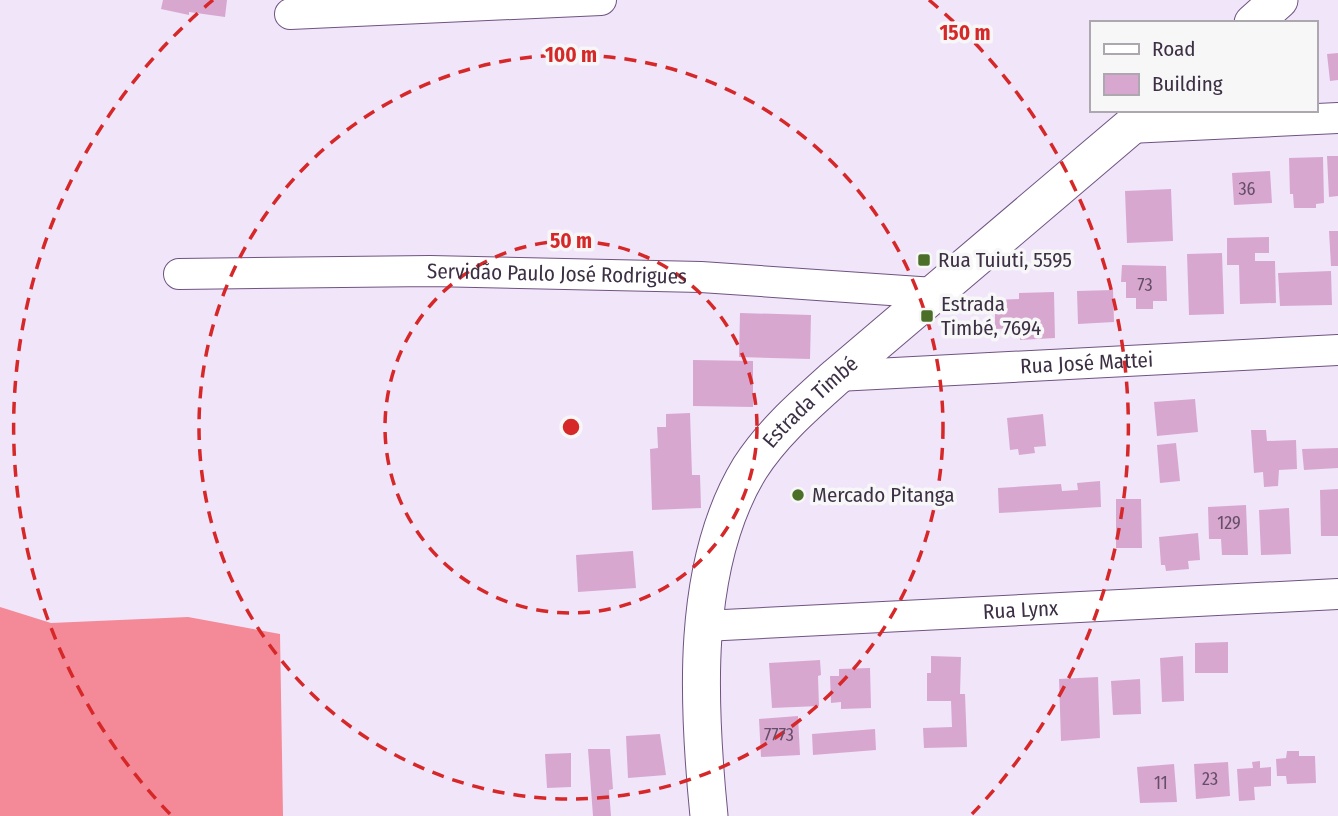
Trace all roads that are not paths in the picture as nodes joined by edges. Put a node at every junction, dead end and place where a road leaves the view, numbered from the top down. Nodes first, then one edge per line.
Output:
1 (600, 0) edge
2 (290, 14) dead end
3 (1338, 118) edge
4 (1140, 119) edge
5 (179, 274) dead end
6 (934, 293) junction
7 (1338, 350) edge
8 (837, 376) junction
9 (1338, 594) edge
10 (704, 626) junction
11 (709, 816) edge

1 - 2 street
3 - 4 street
4 - 6 street, Estrada Timbé
5 - 6 street, Servidão Paulo José Rodrigues
6 - 8 street, Estrada Timbé
7 - 8 street, Rua José Mattei
8 - 10 street, Estrada Timbé
9 - 10 street, Rua Lynx
10 - 11 street, Estrada Timbé

